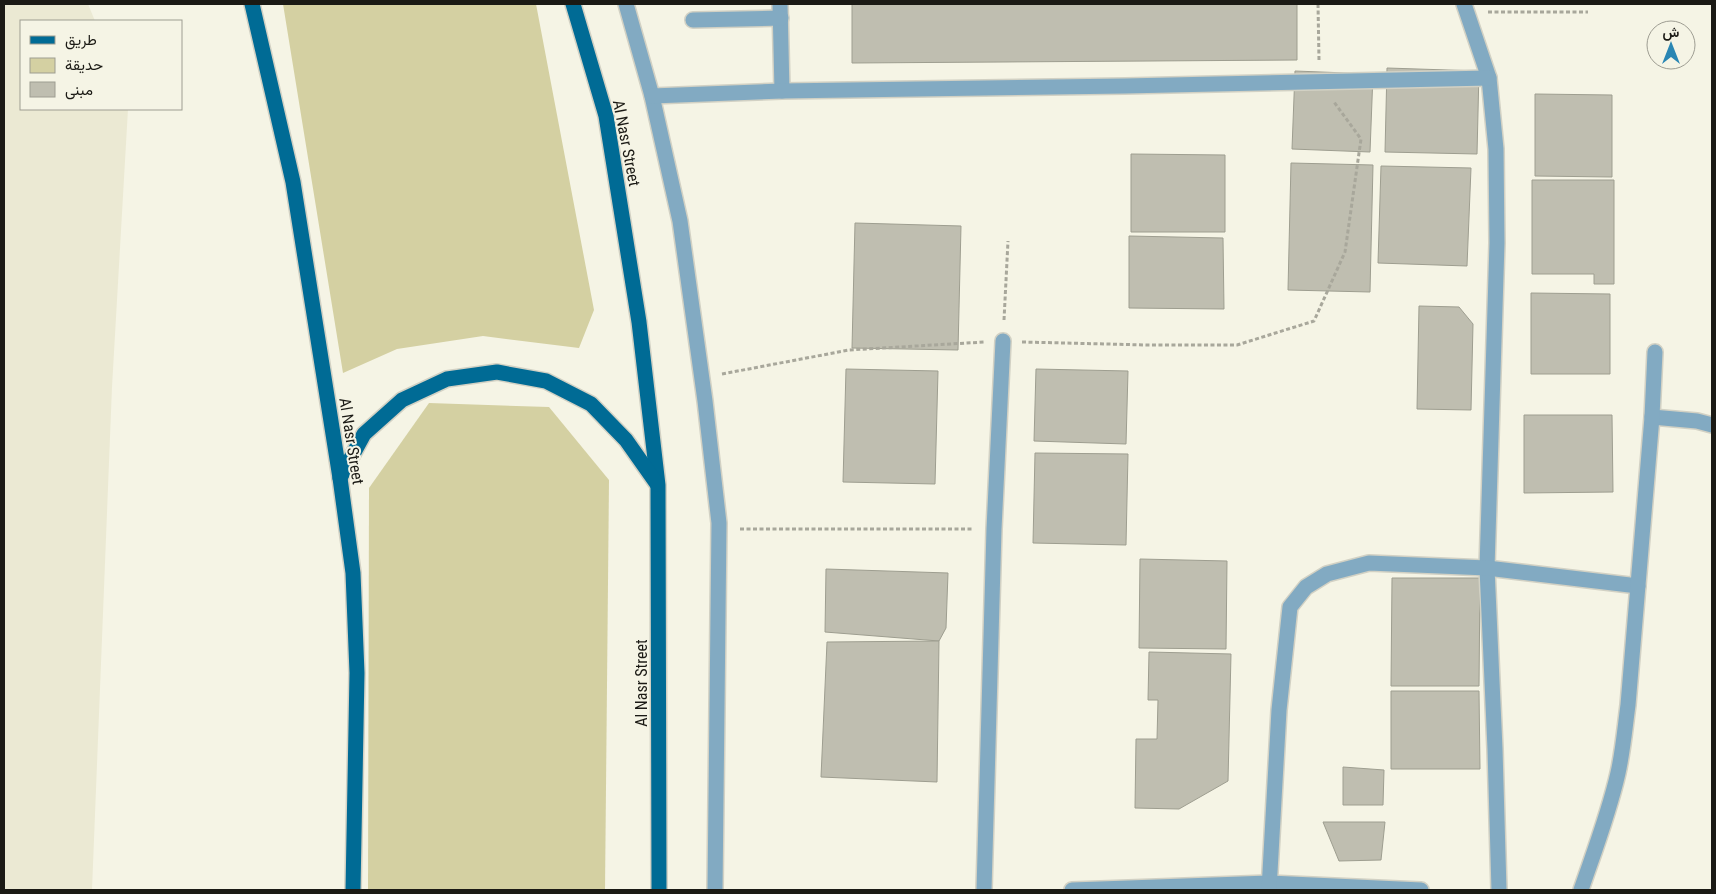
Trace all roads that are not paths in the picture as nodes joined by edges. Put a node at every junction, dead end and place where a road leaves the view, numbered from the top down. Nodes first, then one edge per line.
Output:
1 (252, 4) edge
2 (573, 4) edge
3 (626, 4) edge
4 (1466, 8) edge
5 (780, 11) edge
6 (693, 20) dead end
7 (1489, 78) junction
8 (782, 91) junction
9 (652, 96) junction
10 (1003, 341) road end
11 (1655, 352) dead end
12 (1652, 417) junction
13 (1712, 425) edge
14 (340, 478) junction
15 (658, 485) junction
16 (1487, 568) junction
17 (1638, 586) junction
18 (1269, 887) edge
19 (353, 890) edge
20 (659, 890) edge
21 (715, 890) edge
22 (984, 890) edge
23 (1072, 890) edge
24 (1421, 890) edge
25 (1498, 890) edge
26 (1581, 890) edge

1 - 14 main road, Al Nasr Street
2 - 15 main road, Al Nasr Street
3 - 9 street
4 - 7 street
5 - 6 street
5 - 8 street
7 - 8 street
7 - 16 street
8 - 9 street
9 - 21 street
10 - 22 street
11 - 12 street
12 - 13 street
12 - 17 street
14 - 15 main road
14 - 19 main road, Al Nasr Street
15 - 20 main road, Al Nasr Street
16 - 17 street
16 - 18 street
16 - 25 street
17 - 26 street
18 - 23 street
18 - 24 street

